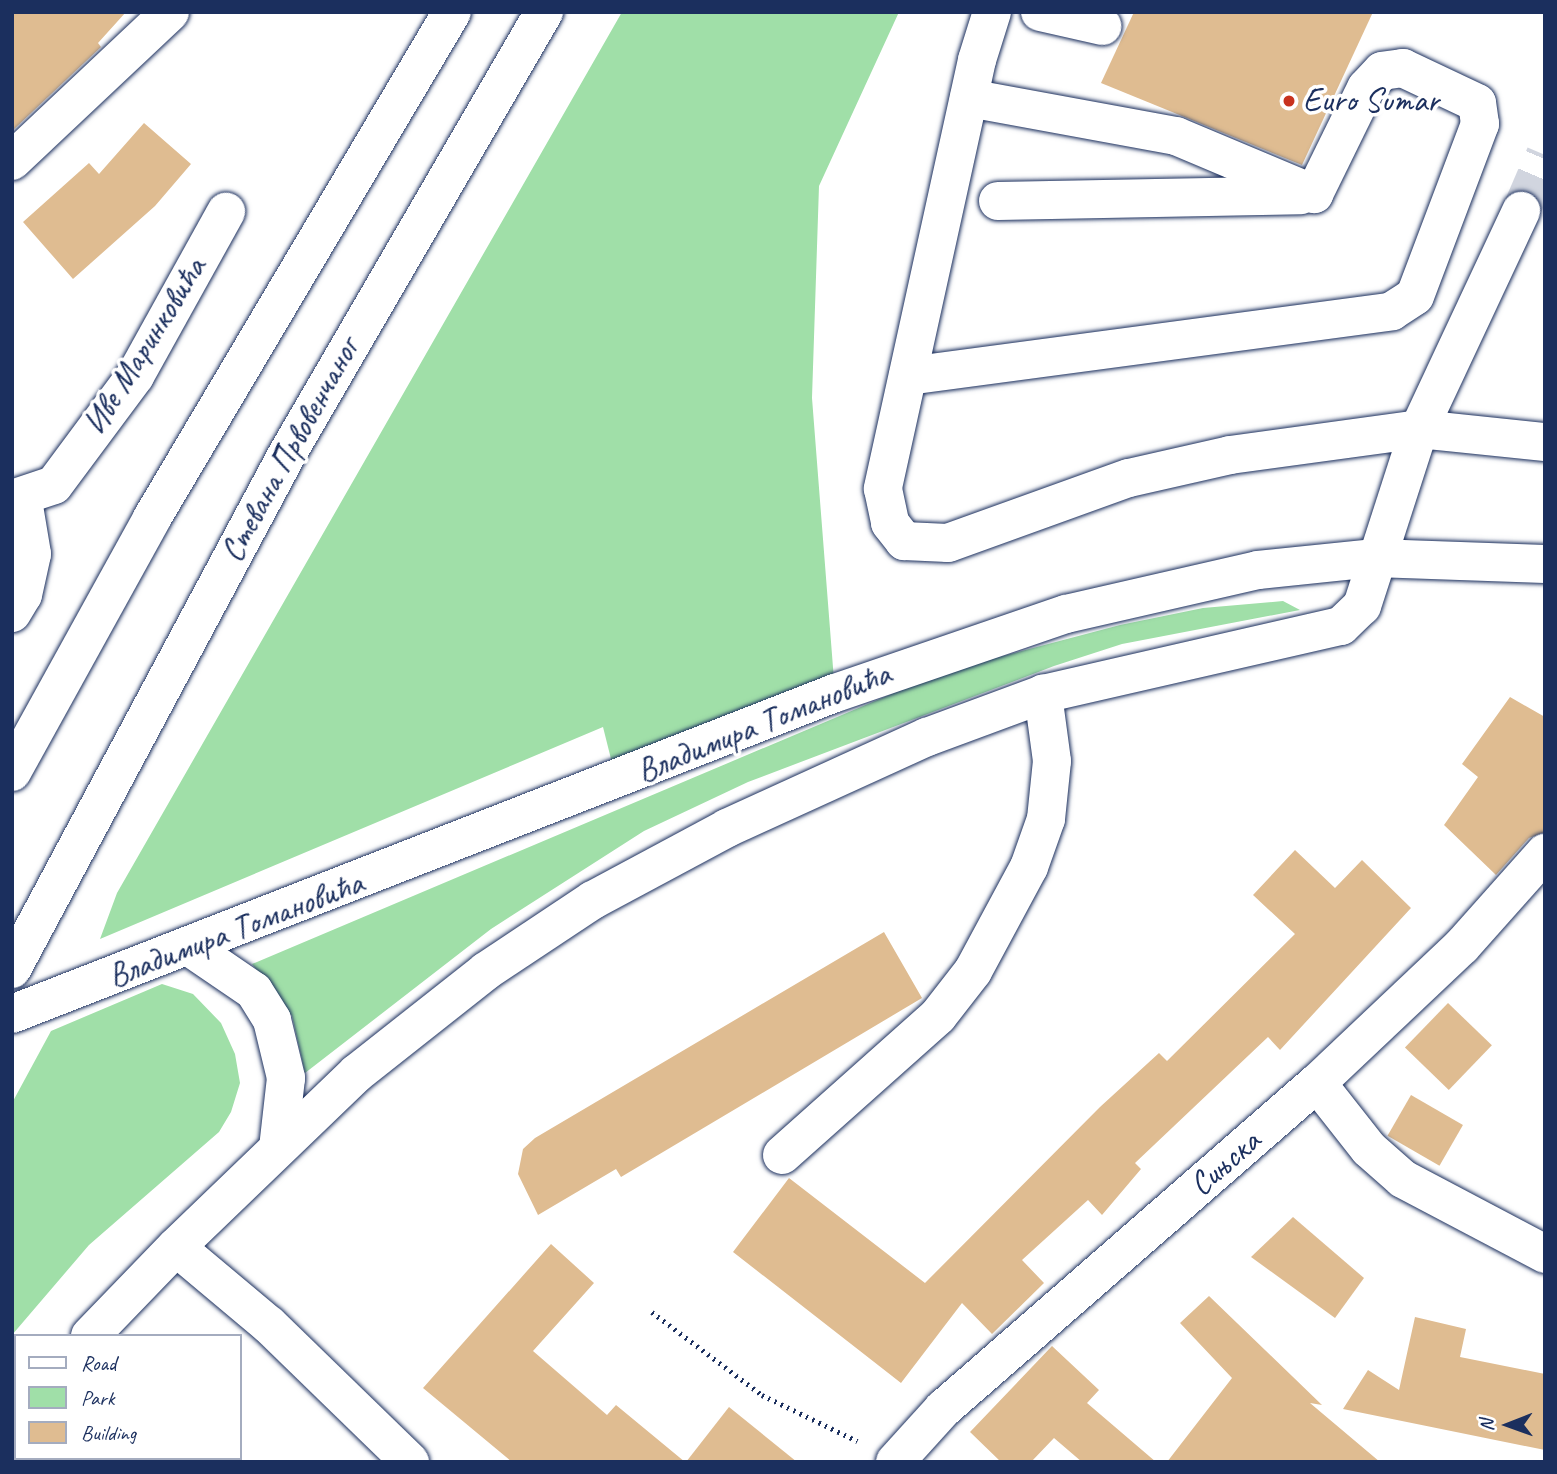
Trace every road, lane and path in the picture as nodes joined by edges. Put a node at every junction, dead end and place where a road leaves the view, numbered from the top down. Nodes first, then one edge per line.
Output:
1 (170, 12) edge
2 (453, 12) edge
3 (544, 12) edge
4 (992, 12) edge
5 (1040, 12) edge
6 (1102, 26) dead end
7 (969, 97) junction
8 (12, 161) edge
9 (1314, 194) junction
10 (998, 201) dead end
11 (1521, 211) tunnel mouth
12 (226, 212) dead end
13 (908, 376) junction
14 (1419, 429) junction
15 (1545, 442) edge
16 (18, 499) edge
17 (1376, 558) junction
18 (1545, 564) edge
19 (12, 613) edge
20 (1043, 694) junction
21 (12, 772) edge
22 (1545, 853) edge
23 (191, 948) junction
24 (12, 970) edge
25 (12, 1014) edge
26 (1317, 1083) junction
27 (278, 1148) junction
28 (782, 1155) dead end
29 (176, 1247) junction
30 (1545, 1254) edge
31 (652, 1312) dead end
32 (92, 1334) edge
33 (899, 1457) edge
34 (410, 1462) edge

1 - 8 main road
2 - 21 main road
3 - 24 main road, Стевана Првовенчаног
4 - 7 main road
5 - 6 main road
7 - 9 main road
7 - 13 main road
9 - 10 main road
9 - 13 main road
11 - 14 main road
12 - 16 main road, Иве Маринковића
13 - 14 main road
14 - 15 main road
14 - 17 main road
16 - 19 main road
17 - 18 main road, Владимира Томановића
17 - 20 main road
17 - 23 main road, Владимира Томановића
20 - 27 main road
20 - 28 main road
22 - 26 main road, Сињска
23 - 25 main road, Владимира Томановића
23 - 27 main road
26 - 30 main road
26 - 33 main road, Сињска
27 - 29 main road
29 - 32 main road
29 - 34 main road
31 - 33 path

